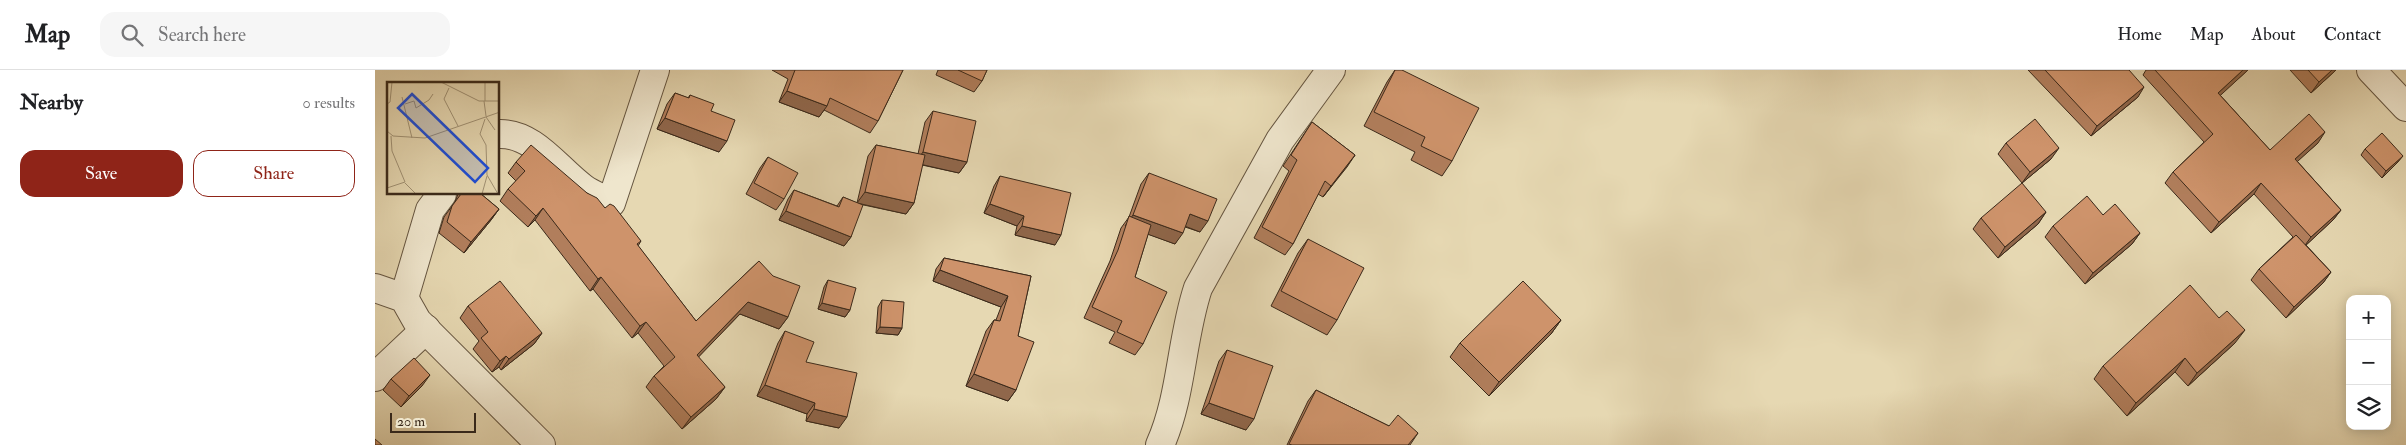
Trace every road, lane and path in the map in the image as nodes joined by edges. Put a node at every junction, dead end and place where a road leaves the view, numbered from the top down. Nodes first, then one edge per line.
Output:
1 (655, 70) edge
2 (1331, 70) edge
3 (2371, 70) edge
4 (2406, 107) edge
5 (500, 134) edge
6 (441, 195) edge
7 (375, 288) edge
8 (404, 298) junction
9 (426, 329) junction
10 (375, 377) edge
11 (541, 445) edge
12 (1160, 445) edge

1 - 5 street
2 - 12 street
3 - 4 street
6 - 8 street
7 - 8 street
8 - 9 street
9 - 10 street
9 - 11 street

